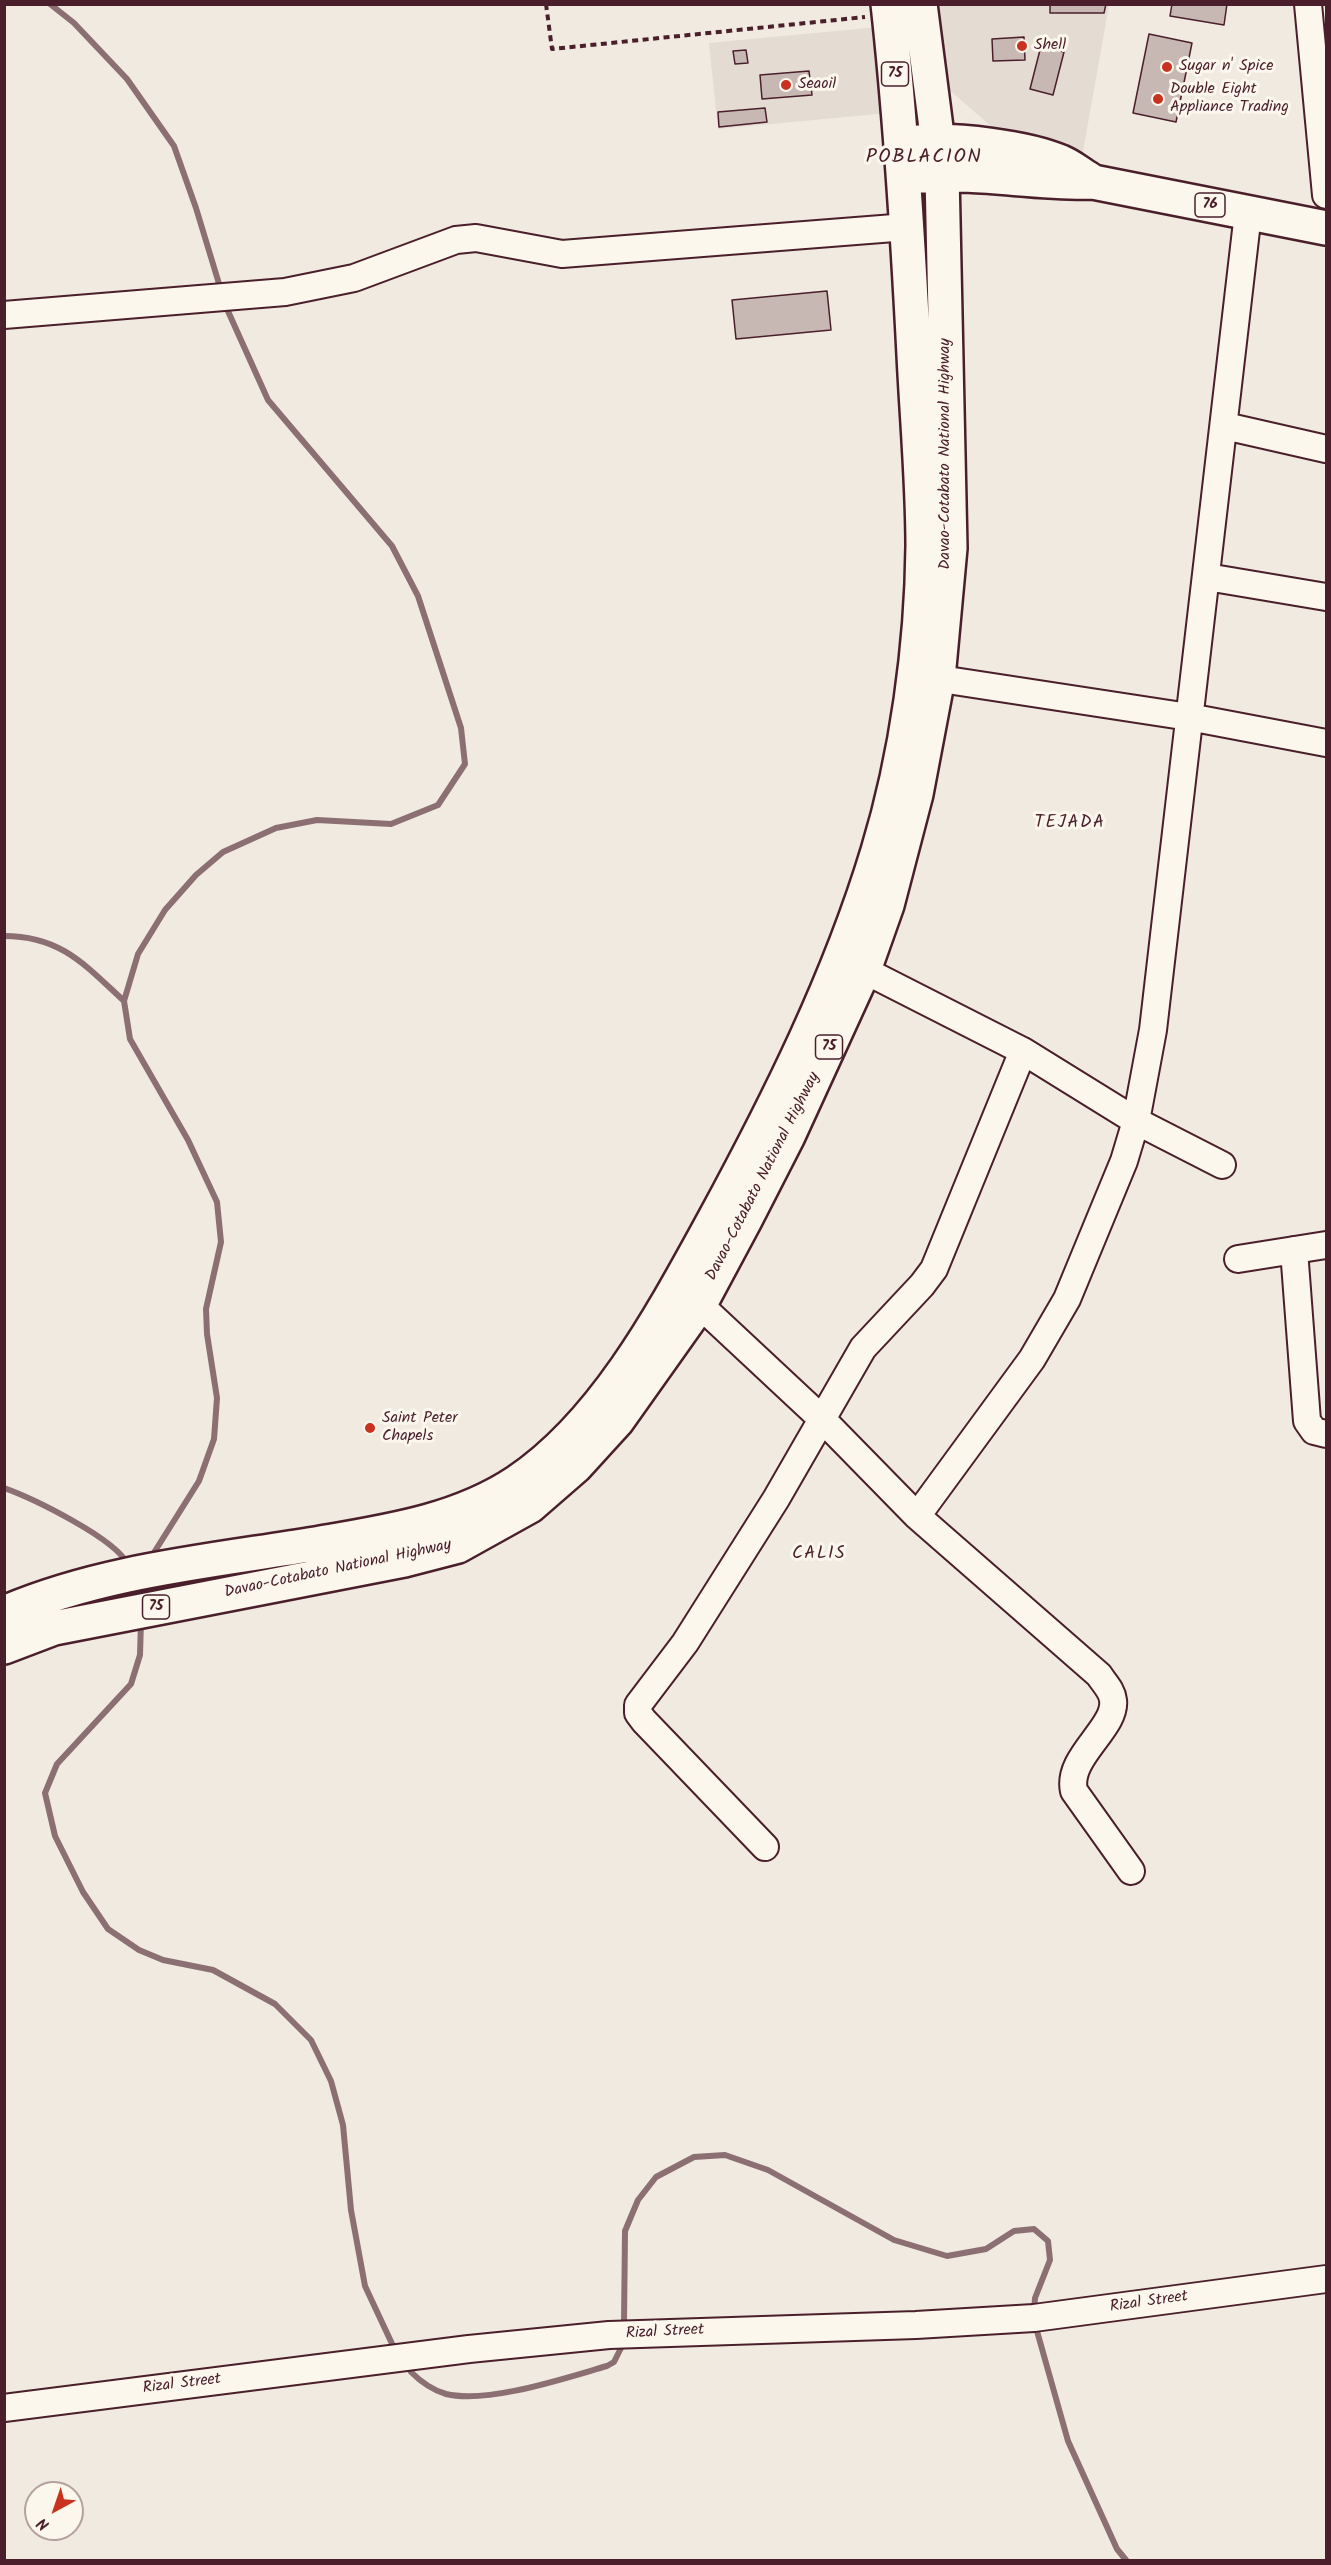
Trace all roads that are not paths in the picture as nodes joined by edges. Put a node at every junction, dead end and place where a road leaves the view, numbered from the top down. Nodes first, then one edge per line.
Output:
1 (920, 4) edge
2 (1308, 4) edge
3 (888, 10) edge
4 (939, 140) junction
5 (903, 144) junction
6 (942, 174) junction
7 (905, 178) junction
8 (1093, 182) junction
9 (1326, 195) edge
10 (1248, 213) junction
11 (908, 227) junction
12 (1326, 228) edge
13 (4, 315) edge
14 (1225, 426) junction
15 (1326, 449) edge
16 (1207, 578) junction
17 (1326, 597) edge
18 (926, 676) junction
19 (1189, 717) junction
20 (1326, 743) edge
21 (853, 965) junction
22 (1023, 1051) junction
23 (1136, 1121) junction
24 (1222, 1165) dead end
25 (1326, 1245) edge
26 (1294, 1250) junction
27 (1238, 1258) dead end
28 (689, 1294) junction
29 (823, 1419) junction
30 (1326, 1434) edge
31 (917, 1516) junction
32 (4, 1614) edge
33 (4, 1647) edge
34 (765, 1847) dead end
35 (1131, 1871) dead end
36 (1326, 2279) edge
37 (4, 2408) edge

1 - 4 highway, Davao-Cotabato National Highway / 75
2 - 9 street
3 - 5 highway, Davao-Cotabato National Highway / 75
4 - 5 highway, 76
4 - 6 highway, Davao-Cotabato National Highway / 75
4 - 8 highway, 76
5 - 7 highway, Davao-Cotabato National Highway / 75
6 - 7 highway, 76
6 - 8 highway, 76
6 - 18 highway, Davao-Cotabato National Highway / 75
7 - 11 highway, Davao-Cotabato National Highway / 75
8 - 10 highway, 76
10 - 12 highway, 76
10 - 14 street
11 - 13 street
11 - 18 highway, Davao-Cotabato National Highway / 75
14 - 15 street
14 - 16 street
16 - 17 street
16 - 19 street
18 - 19 street
18 - 21 highway, Davao-Cotabato National Highway / 75
19 - 20 street
19 - 23 street
21 - 22 street
21 - 28 highway, Davao-Cotabato National Highway / 75
22 - 23 street
22 - 29 street
23 - 24 street
23 - 31 street
25 - 26 street
26 - 27 street
26 - 30 street
28 - 29 street
28 - 32 highway, Davao-Cotabato National Highway / 75
28 - 33 highway, Davao-Cotabato National Highway / 75
29 - 31 street
29 - 34 street
31 - 35 street
36 - 37 street, Rizal Street

